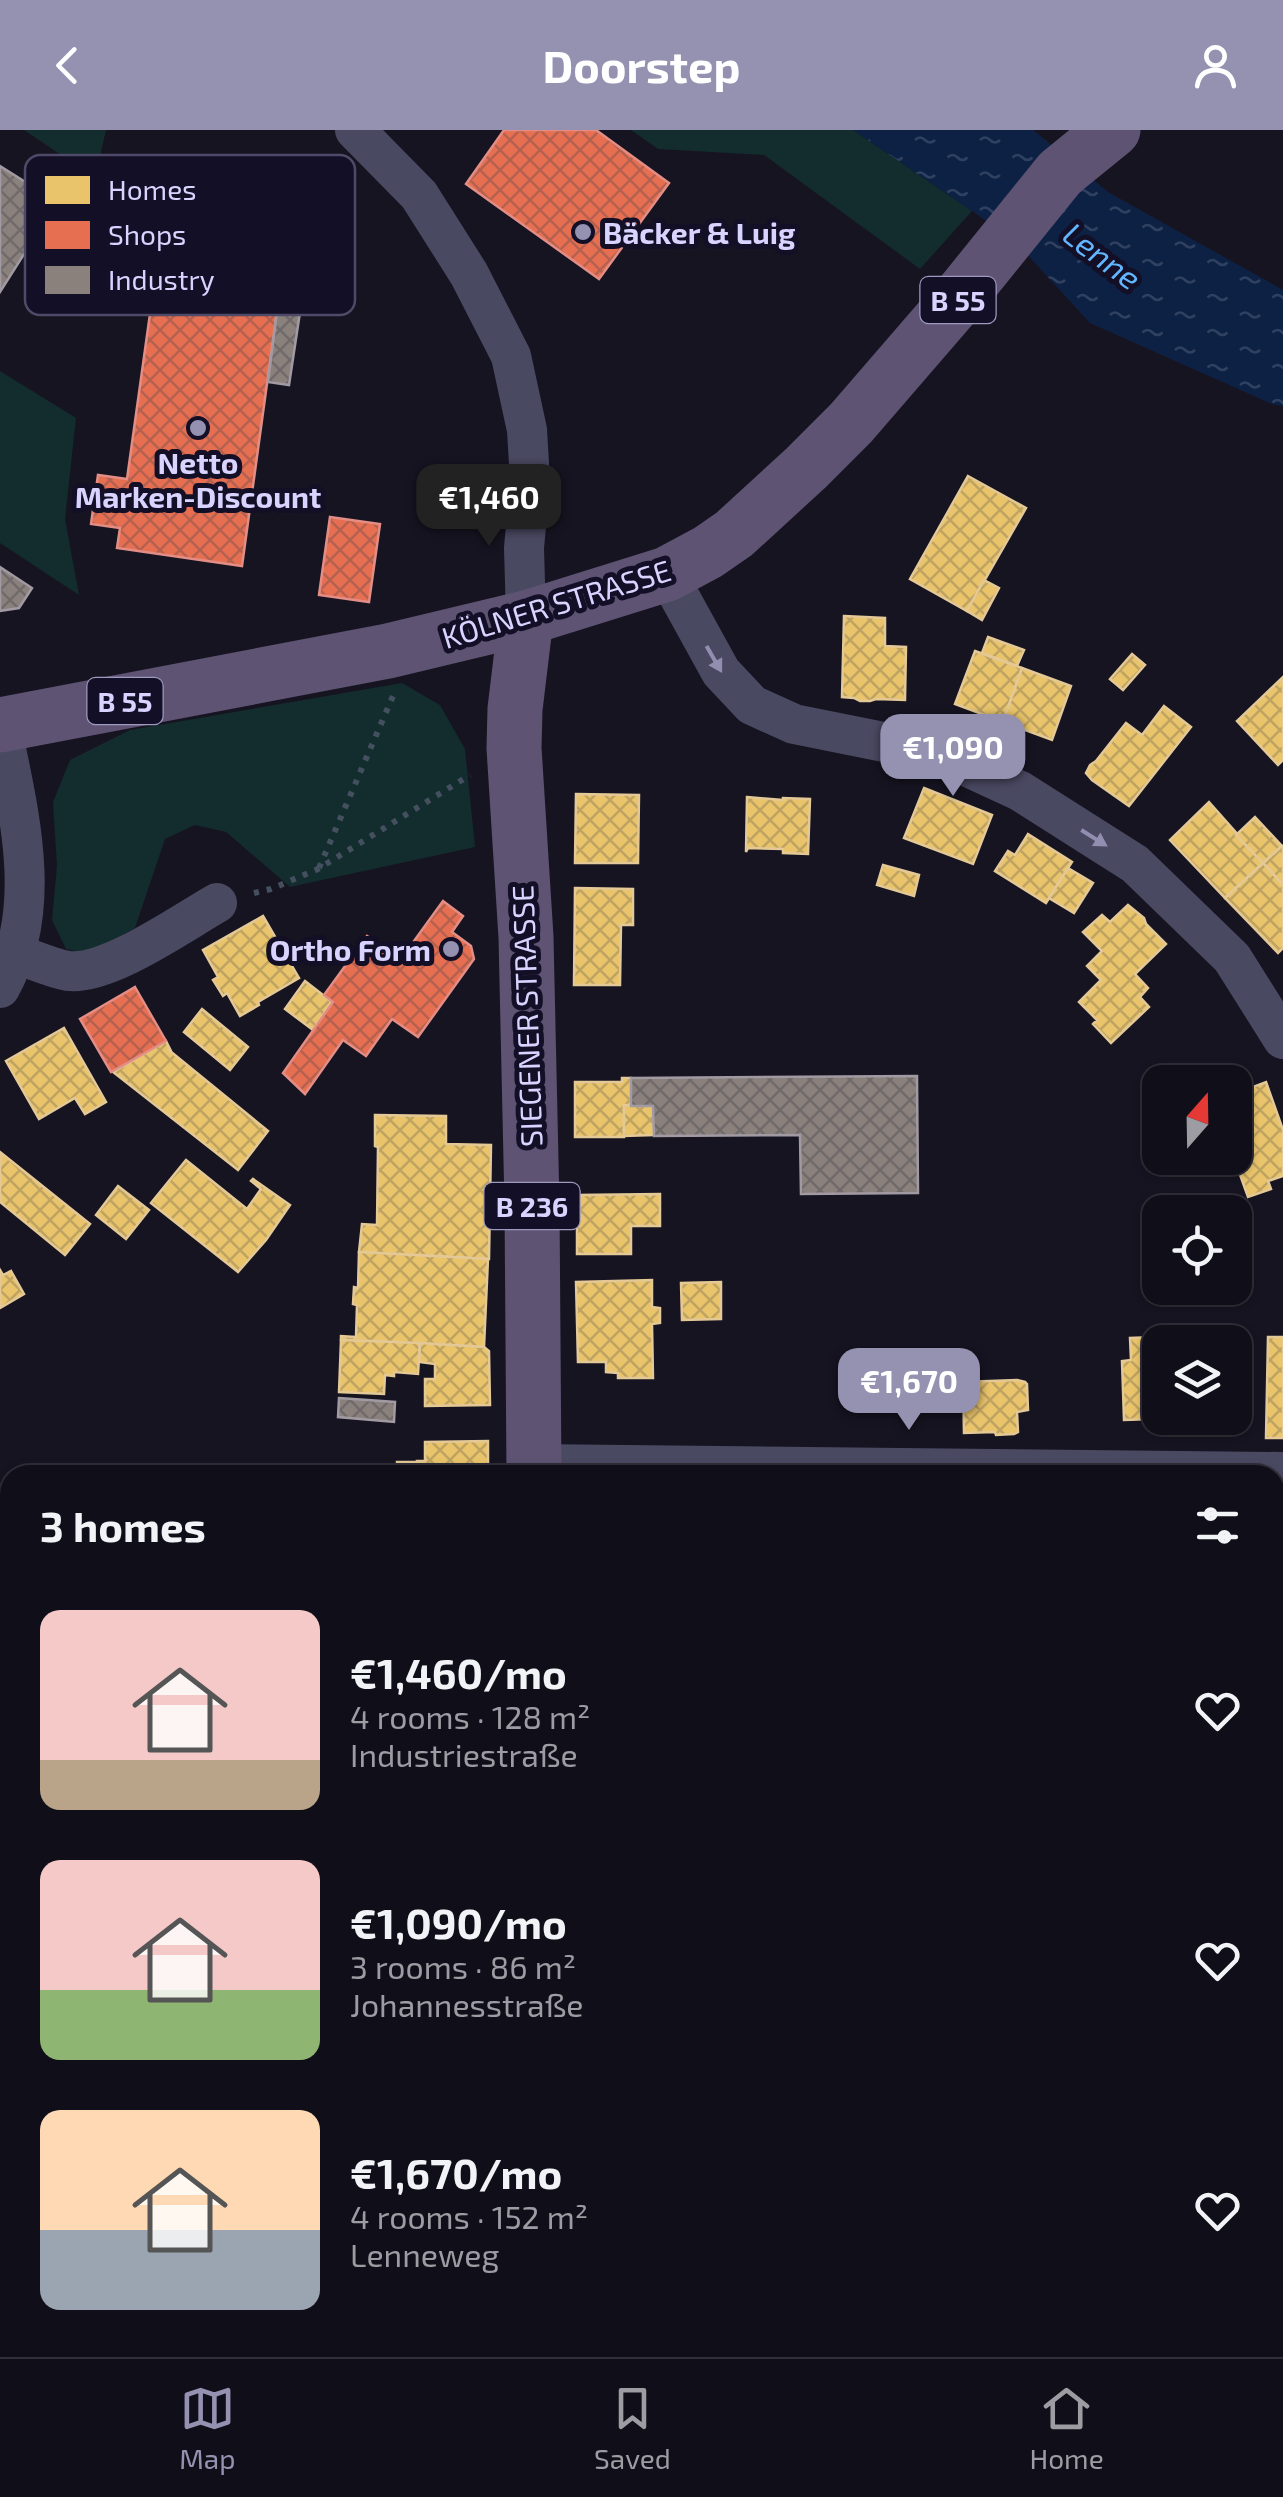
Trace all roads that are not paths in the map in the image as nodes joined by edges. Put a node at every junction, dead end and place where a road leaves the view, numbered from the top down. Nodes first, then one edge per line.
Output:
1 (356, 130) edge
2 (1113, 130) edge
3 (1072, 151) edge
4 (667, 574) junction
5 (526, 618) junction
6 (0, 725) edge
7 (217, 903) road end
8 (8, 971) edge
9 (1283, 1039) edge
10 (534, 1465) edge

1 - 5 street
2 - 3 main road, KÖLNER STRASSE / B 55
3 - 4 main road, KÖLNER STRASSE / B 55
4 - 5 main road, KÖLNER STRASSE / B 55
4 -> 9 street
5 - 6 main road, KÖLNER STRASSE / B 55
5 - 10 main road, SIEGENER STRASSE / B 236
6 - 8 street, KÖLNER STRASSE
7 - 8 street, KÖLNER STRASSE

